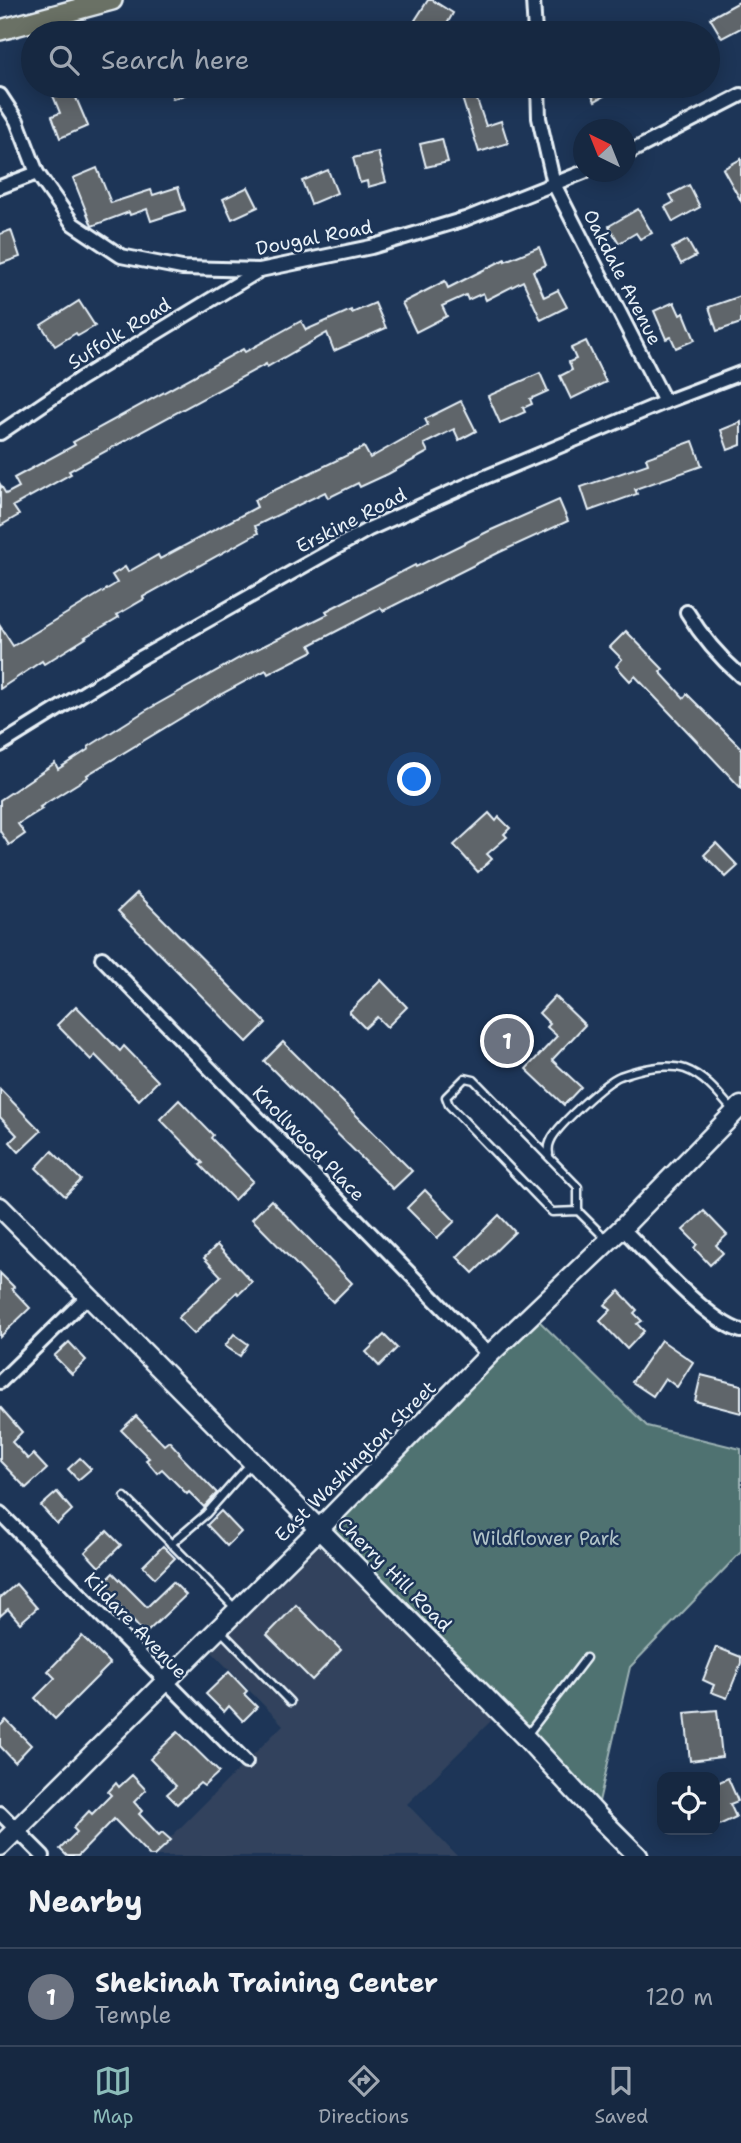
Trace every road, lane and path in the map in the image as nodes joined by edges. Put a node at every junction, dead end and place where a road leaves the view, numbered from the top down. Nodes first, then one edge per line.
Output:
1 (112, 0) edge
2 (533, 0) edge
3 (34, 21) edge
4 (534, 21) edge
5 (21, 24) edge
6 (0, 30) edge
7 (741, 94) edge
8 (0, 95) edge
9 (538, 98) edge
10 (636, 148) edge
11 (37, 173) junction
12 (573, 176) edge
13 (554, 184) junction
14 (0, 187) edge
15 (260, 270) junction
16 (741, 373) edge
17 (665, 402) junction
18 (0, 433) edge
19 (687, 612) dead end
20 (741, 676) edge
21 (0, 745) edge
22 (102, 958) dead end
23 (738, 1109) edge
24 (550, 1156) junction
25 (0, 1207) edge
26 (578, 1211) junction
27 (615, 1235) junction
28 (89, 1295) junction
29 (741, 1331) edge
30 (489, 1355) junction
31 (0, 1382) edge
32 (253, 1461) junction
33 (125, 1497) dead end
34 (0, 1513) edge
35 (320, 1528) junction
36 (172, 1544) junction
37 (237, 1610) junction
38 (219, 1628) junction
39 (586, 1658) dead end
40 (165, 1682) junction
41 (290, 1702) dead end
42 (525, 1737) junction
43 (246, 1762) dead end
44 (0, 1813) edge
45 (16, 1830) junction
46 (2, 1848) edge
47 (43, 1856) edge
48 (638, 1856) edge

1 - 3 main road
2 - 4 street
5 - 6 main road
7 - 10 street
8 - 11 street, Dougal Road
9 - 13 street, Oakdale Avenue
11 - 14 street
11 - 15 street, Dougal Road
12 - 13 street, Dougal Road
13 - 15 street, Dougal Road
13 - 17 street, Oakdale Avenue
15 - 18 street, Suffolk Road
16 - 17 street, Erskine Road
17 - 21 street, Erskine Road
19 - 20 street
22 - 30 street, Knollwood Place
23 - 24 lane
23 - 27 street, East Washington Street
24 - 26 lane
24 - 26 lane
25 - 28 street, Cherry Hill Road
26 - 27 lane
27 - 29 street
27 - 30 street, East Washington Street
28 - 31 street
28 - 32 street, Cherry Hill Road
30 - 35 street, East Washington Street
32 - 35 street, Cherry Hill Road
32 - 36 lane
33 - 36 lane
34 - 40 street, Kildare Avenue
35 - 37 street, East Washington Street
35 - 42 street, Cherry Hill Road
36 - 37 lane
37 - 38 street, East Washington Street
38 - 40 street, East Washington Street
38 - 41 lane
39 - 42 lane
40 - 43 street, Kildare Avenue
40 - 45 street, East Washington Street
42 - 48 street, Cherry Hill Road
44 - 45 street
45 - 46 street, East Washington Street
45 - 47 street

